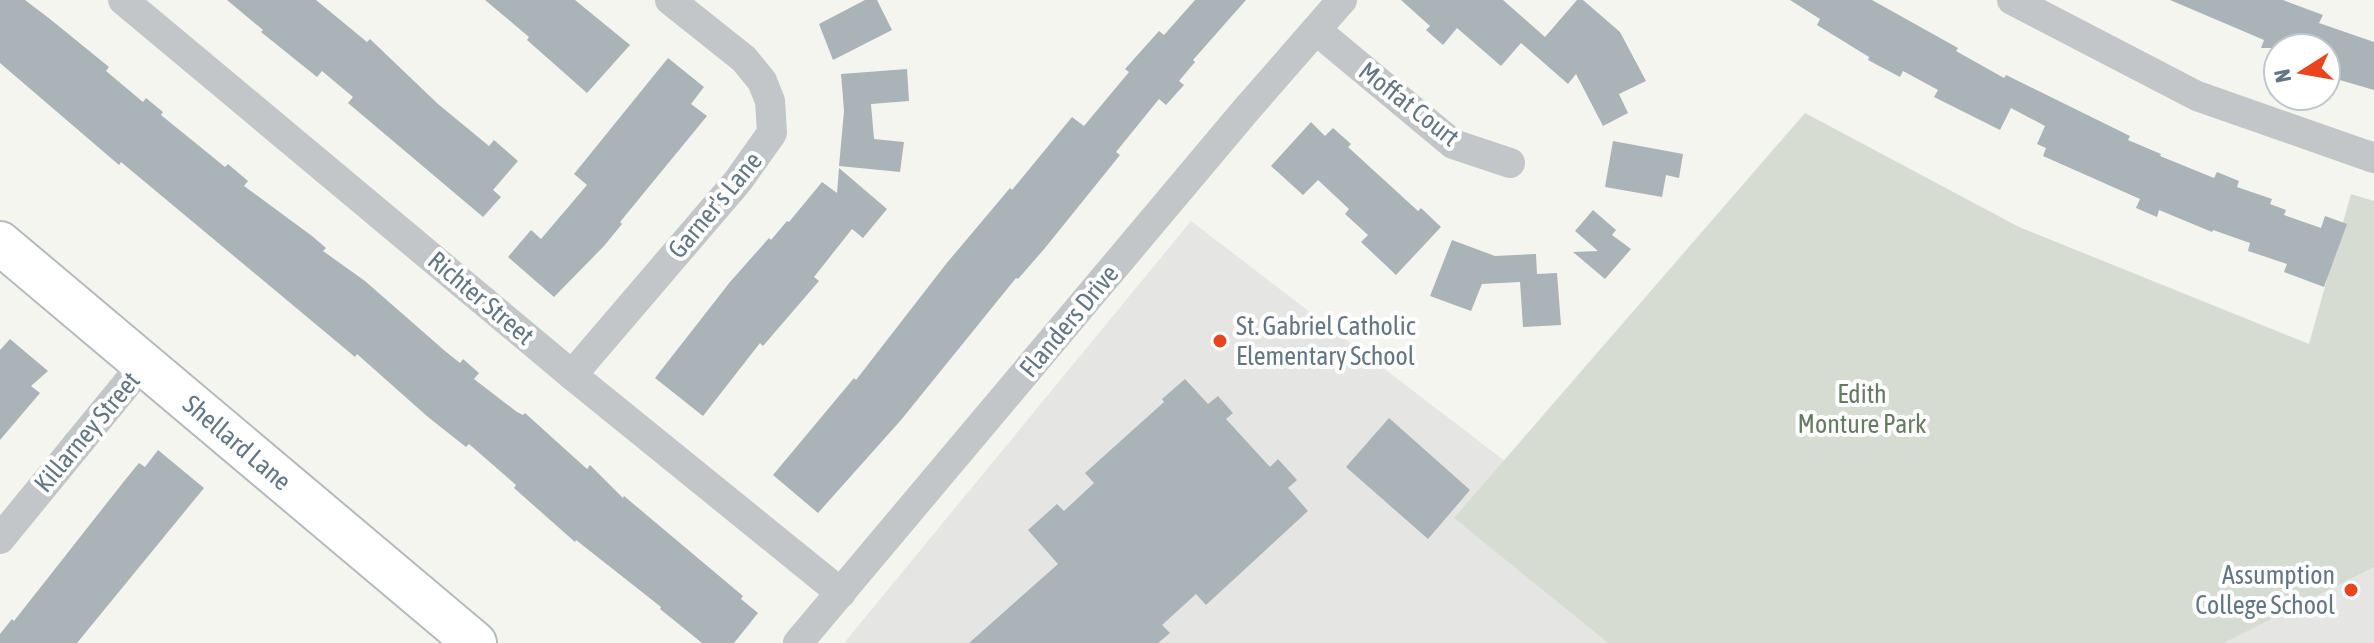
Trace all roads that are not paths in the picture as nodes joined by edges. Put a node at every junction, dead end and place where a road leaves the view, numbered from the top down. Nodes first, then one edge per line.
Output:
1 (123, 0) edge
2 (670, 0) edge
3 (1342, 0) edge
4 (2012, 0) edge
5 (1316, 30) junction
6 (2374, 158) edge
7 (1510, 163) dead end
8 (0, 243) edge
9 (144, 363) junction
10 (572, 375) junction
11 (0, 539) edge
12 (841, 593) junction
13 (475, 643) edge
14 (798, 643) edge

1 - 10 street, Richter Street
2 - 10 street, Garner's Lane
3 - 5 street, Flanders Drive
4 - 6 street
5 - 7 street, Moffat Court
5 - 12 street, Flanders Drive
8 - 9 main road, Shellard Lane
9 - 11 street, Killarney Street
9 - 13 main road, Shellard Lane
10 - 12 street, Richter Street
12 - 14 street, Flanders Drive

